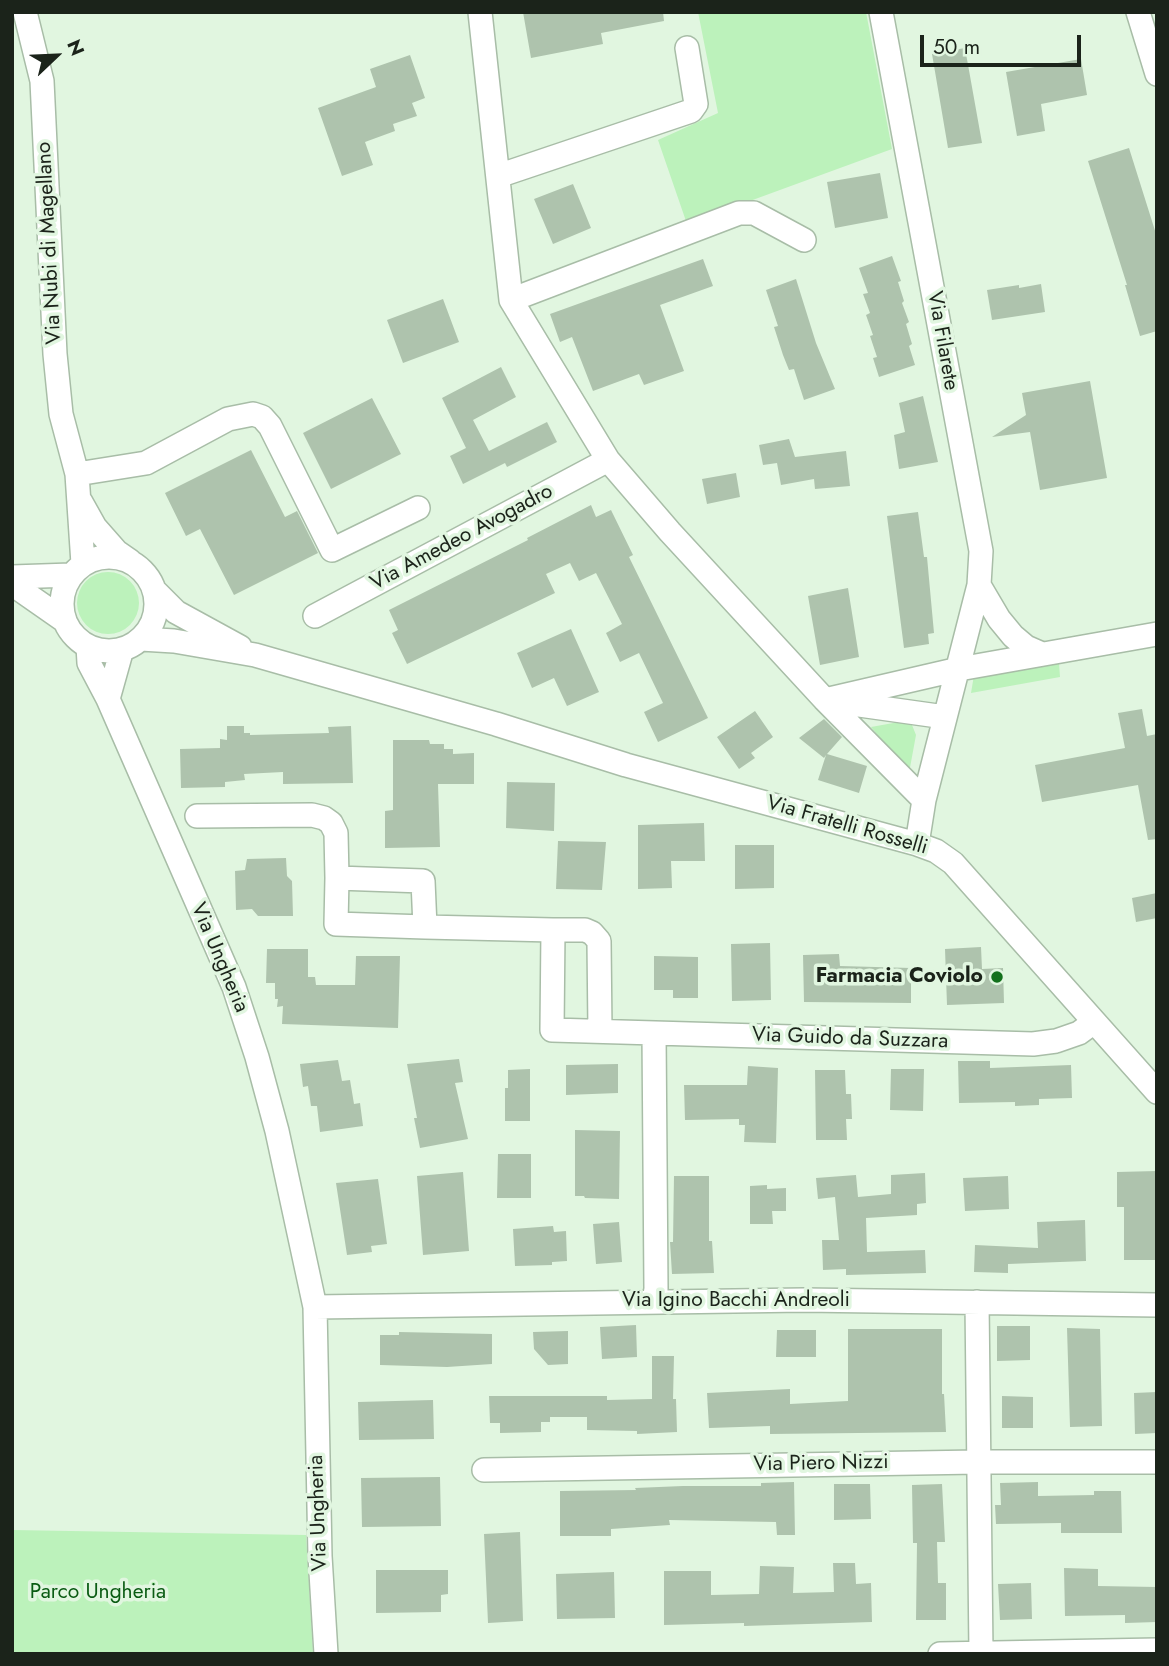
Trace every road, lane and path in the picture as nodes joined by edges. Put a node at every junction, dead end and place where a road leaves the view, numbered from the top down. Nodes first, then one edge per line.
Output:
1 (25, 12) edge
2 (480, 12) edge
3 (881, 12) edge
4 (1138, 12) edge
5 (687, 48) dead end
6 (1157, 74) edge
7 (498, 176) junction
8 (804, 240) dead end
9 (511, 300) junction
10 (608, 460) junction
11 (77, 485) junction
12 (418, 508) dead end
13 (130, 561) junction
14 (77, 570) junction
15 (12, 577) edge
16 (12, 584) edge
17 (979, 585) junction
18 (155, 591) junction
19 (315, 616) dead end
20 (65, 621) junction
21 (1157, 634) edge
22 (132, 644) junction
23 (88, 646) junction
24 (1042, 654) junction
25 (255, 655) junction
26 (959, 669) junction
27 (108, 699) junction
28 (825, 700) junction
29 (945, 717) junction
30 (924, 800) junction
31 (197, 816) dead end
32 (917, 844) junction
33 (337, 878) junction
34 (425, 927) junction
35 (553, 930) junction
36 (1094, 1021) junction
37 (600, 1031) junction
38 (654, 1033) junction
39 (1157, 1092) edge
40 (297, 1228) junction
41 (654, 1301) junction
42 (977, 1302) junction
43 (1157, 1305) edge
44 (315, 1307) junction
45 (315, 1373) junction
46 (978, 1462) junction
47 (1157, 1462) edge
48 (484, 1470) dead end
49 (1157, 1650) edge
50 (981, 1653) edge
51 (326, 1654) edge
52 (940, 1654) edge

1 - 11 street, Via Nubi di Magellano
2 - 7 street
3 - 17 street, Via Filarete
4 - 6 street
5 - 7 street
7 - 9 street
8 - 9 street
9 - 10 street
10 - 19 street, Via Amedeo Avogadro
10 - 28 street
11 - 12 street
11 - 13 street, Via Nubi di Magellano
11 - 14 street, Via Nubi di Magellano
13 - 14 street
13 - 18 street, Via Fratelli Rosselli
14 - 15 street
14 - 20 street
16 - 20 street
17 - 24 street
17 - 26 street, Via Filarete
18 - 22 street
18 - 25 street, Via Fratelli Rosselli
20 - 23 street
21 - 24 street
22 - 23 street, Via Fratelli Rosselli
22 - 25 street, Via Fratelli Rosselli
22 - 27 street
23 - 27 street, Via Ungheria
24 - 26 street
25 - 32 street, Via Fratelli Rosselli
26 - 28 street
26 - 29 street, Via Filarete
27 - 40 street, Via Ungheria
28 - 29 street
28 - 30 street
29 - 30 street, Via Filarete
30 - 32 street, Via Filarete
31 - 33 street
32 - 36 street, Via Fratelli Rosselli
33 - 34 street
33 - 34 street
34 - 35 street
35 - 37 street
35 - 37 street, Via Guido da Suzzara
36 - 38 street, Via Guido da Suzzara
36 - 39 street, Via Fratelli Rosselli
37 - 38 street, Via Guido da Suzzara
38 - 41 street
40 - 44 street, Via Ungheria
40 - 45 street, Via Ungheria
41 - 42 street, Via Igino Bacchi Andreoli
41 - 44 street, Via Igino Bacchi Andreoli
42 - 43 street, Via Igino Bacchi Andreoli
42 - 46 street
44 - 45 street, Via Ungheria
45 - 51 street, Via Ungheria
46 - 47 street, Via Piero Nizzi
46 - 48 street, Via Piero Nizzi
46 - 50 street
49 - 50 street
50 - 52 street

